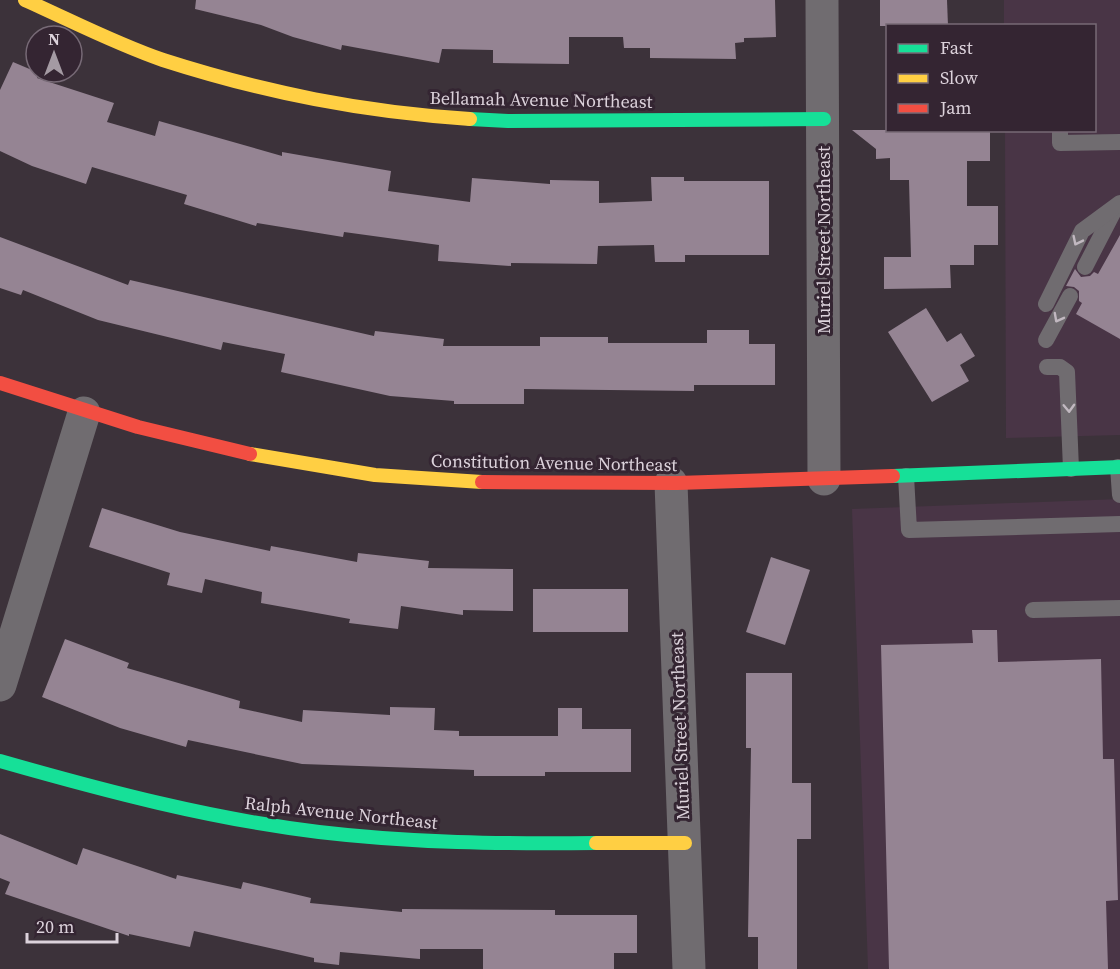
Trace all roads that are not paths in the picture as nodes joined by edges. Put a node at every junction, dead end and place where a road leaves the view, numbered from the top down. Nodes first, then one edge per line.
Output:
1 (24, 0) edge
2 (822, 0) edge
3 (824, 119) junction
4 (1060, 132) edge
5 (1120, 142) edge
6 (1119, 203) edge
7 (1085, 267) dead end
8 (1070, 296) dead end
9 (1046, 304) dead end
10 (1046, 340) dead end
11 (1047, 367) dead end
12 (0, 383) edge
13 (84, 413) junction
14 (1119, 467) edge
15 (1071, 469) junction
16 (906, 476) junction
17 (824, 479) junction
18 (671, 483) junction
19 (1120, 495) edge
20 (1120, 524) edge
21 (1120, 608) edge
22 (1033, 610) dead end
23 (0, 685) edge
24 (0, 762) edge
25 (685, 843) junction
26 (689, 969) edge

1 - 3 street, Bellamah Avenue Northeast
2 - 3 street, Muriel Street Northeast
3 - 17 street, Muriel Street Northeast
4 - 5 lane
6 - 7 lane
6 -> 9 lane
8 -> 10 lane
11 -> 15 lane
12 - 13 street, Constitution Avenue Northeast
13 - 18 street, Constitution Avenue Northeast
13 - 23 street
14 - 15 street, Constitution Avenue Northeast
14 - 19 lane
15 - 16 street, Constitution Avenue Northeast
16 - 17 street, Constitution Avenue Northeast
16 - 20 lane
17 - 18 street, Constitution Avenue Northeast
18 - 25 street, Muriel Street Northeast
21 - 22 lane
24 - 25 street, Ralph Avenue Northeast
25 - 26 street, Muriel Street Northeast

